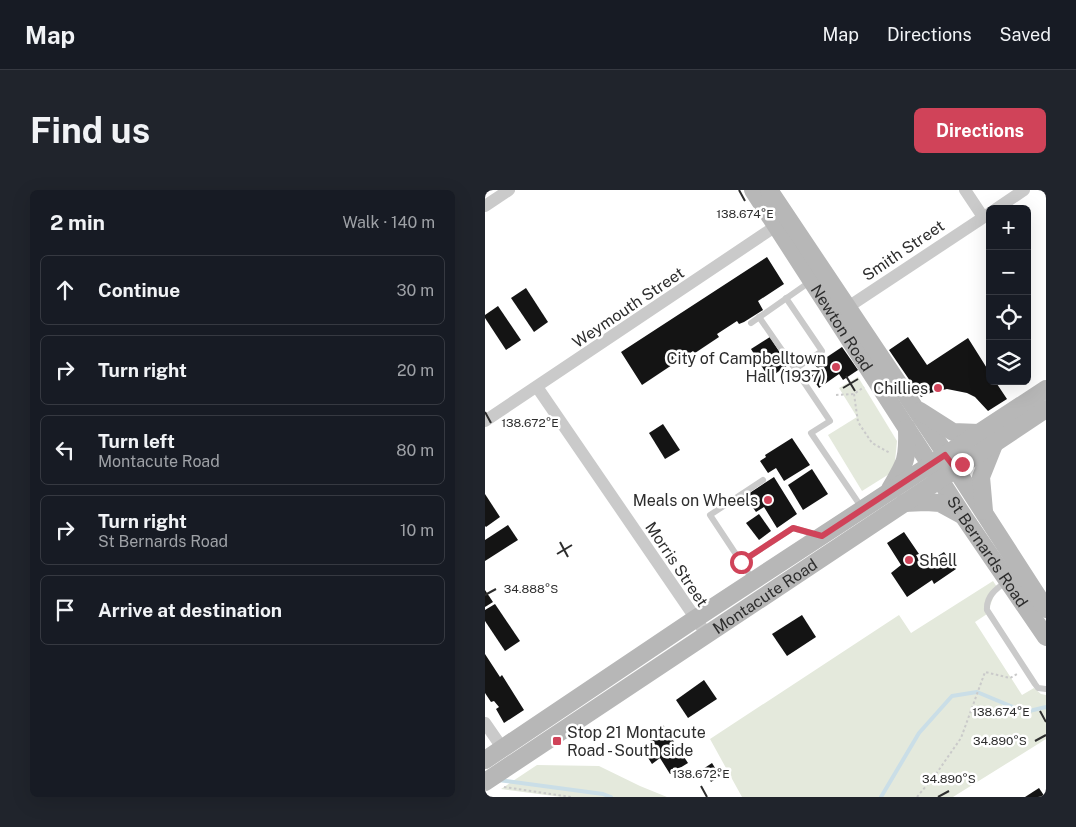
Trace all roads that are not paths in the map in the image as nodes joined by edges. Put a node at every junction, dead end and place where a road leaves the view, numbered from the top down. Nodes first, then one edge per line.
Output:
1 (509, 190) edge
2 (753, 190) edge
3 (769, 190) edge
4 (965, 190) edge
5 (1024, 190) edge
6 (1001, 205) edge
7 (485, 206) edge
8 (986, 214) edge
9 (986, 216) edge
10 (782, 222) junction
11 (812, 281) junction
12 (786, 298) junction
13 (841, 311) junction
14 (759, 317) junction
15 (751, 323) dead end
16 (795, 369) junction
17 (537, 387) junction
18 (1046, 389) edge
19 (914, 406) junction
20 (1046, 409) edge
21 (485, 421) edge
22 (907, 428) junction
23 (979, 433) junction
24 (995, 442) junction
25 (943, 466) junction
26 (763, 480) dead end
27 (887, 493) junction
28 (903, 503) junction
29 (863, 509) junction
30 (985, 516) junction
31 (964, 517) junction
32 (822, 536) junction
33 (741, 562) junction
34 (754, 581) junction
35 (1008, 581) junction
36 (1046, 609) edge
37 (695, 619) junction
38 (707, 635) junction
39 (1046, 637) edge
40 (1046, 689) edge
41 (485, 723) edge
42 (503, 748) junction
43 (485, 760) edge
44 (518, 760) junction
45 (492, 782) edge

1 - 7 street
2 - 10 main road, Newton Road
3 - 10 main road, Newton Road
4 - 8 street
5 - 6 street
9 - 13 street, Smith Street
10 - 11 main road, Newton Road
10 - 13 main road, Newton Road
10 - 17 street, Weymouth Street
11 - 12 lane
11 - 13 main road, Newton Road
12 - 14 lane
12 - 16 lane
13 - 19 main road, Newton Road
13 - 22 main road, Newton Road
14 - 15 lane
14 - 16 lane
16 - 29 lane
17 - 21 street, Weymouth Street
17 - 37 street, Morris Street
18 - 23 main road, Montacute Road
19 - 23 main road
19 - 25 main road, Newton Road
20 - 24 main road, Montacute Road
22 - 25 main road, Newton Road
22 - 27 main road
23 - 25 main road, Montacute Road
24 - 25 main road, Montacute Road
24 - 30 main road
25 - 27 main road, Montacute Road
25 - 28 main road, Montacute Road
25 - 30 main road, St Bernards Road
25 - 31 main road, St Bernards Road
26 - 33 lane
27 - 29 main road, Montacute Road
28 - 31 main road
28 - 38 main road, Montacute Road
29 - 32 main road, Montacute Road
30 - 36 main road, St Bernards Road
31 - 35 main road, St Bernards Road
32 - 33 lane
32 - 34 main road, Montacute Road
33 - 34 lane
34 - 37 main road, Montacute Road
35 - 39 main road, St Bernards Road
35 - 40 lane
37 - 38 street, Morris Street
37 - 42 main road, Montacute Road
38 - 44 main road, Montacute Road
41 - 42 street
42 - 43 main road, Montacute Road
42 - 44 main road
44 - 45 main road, Montacute Road

